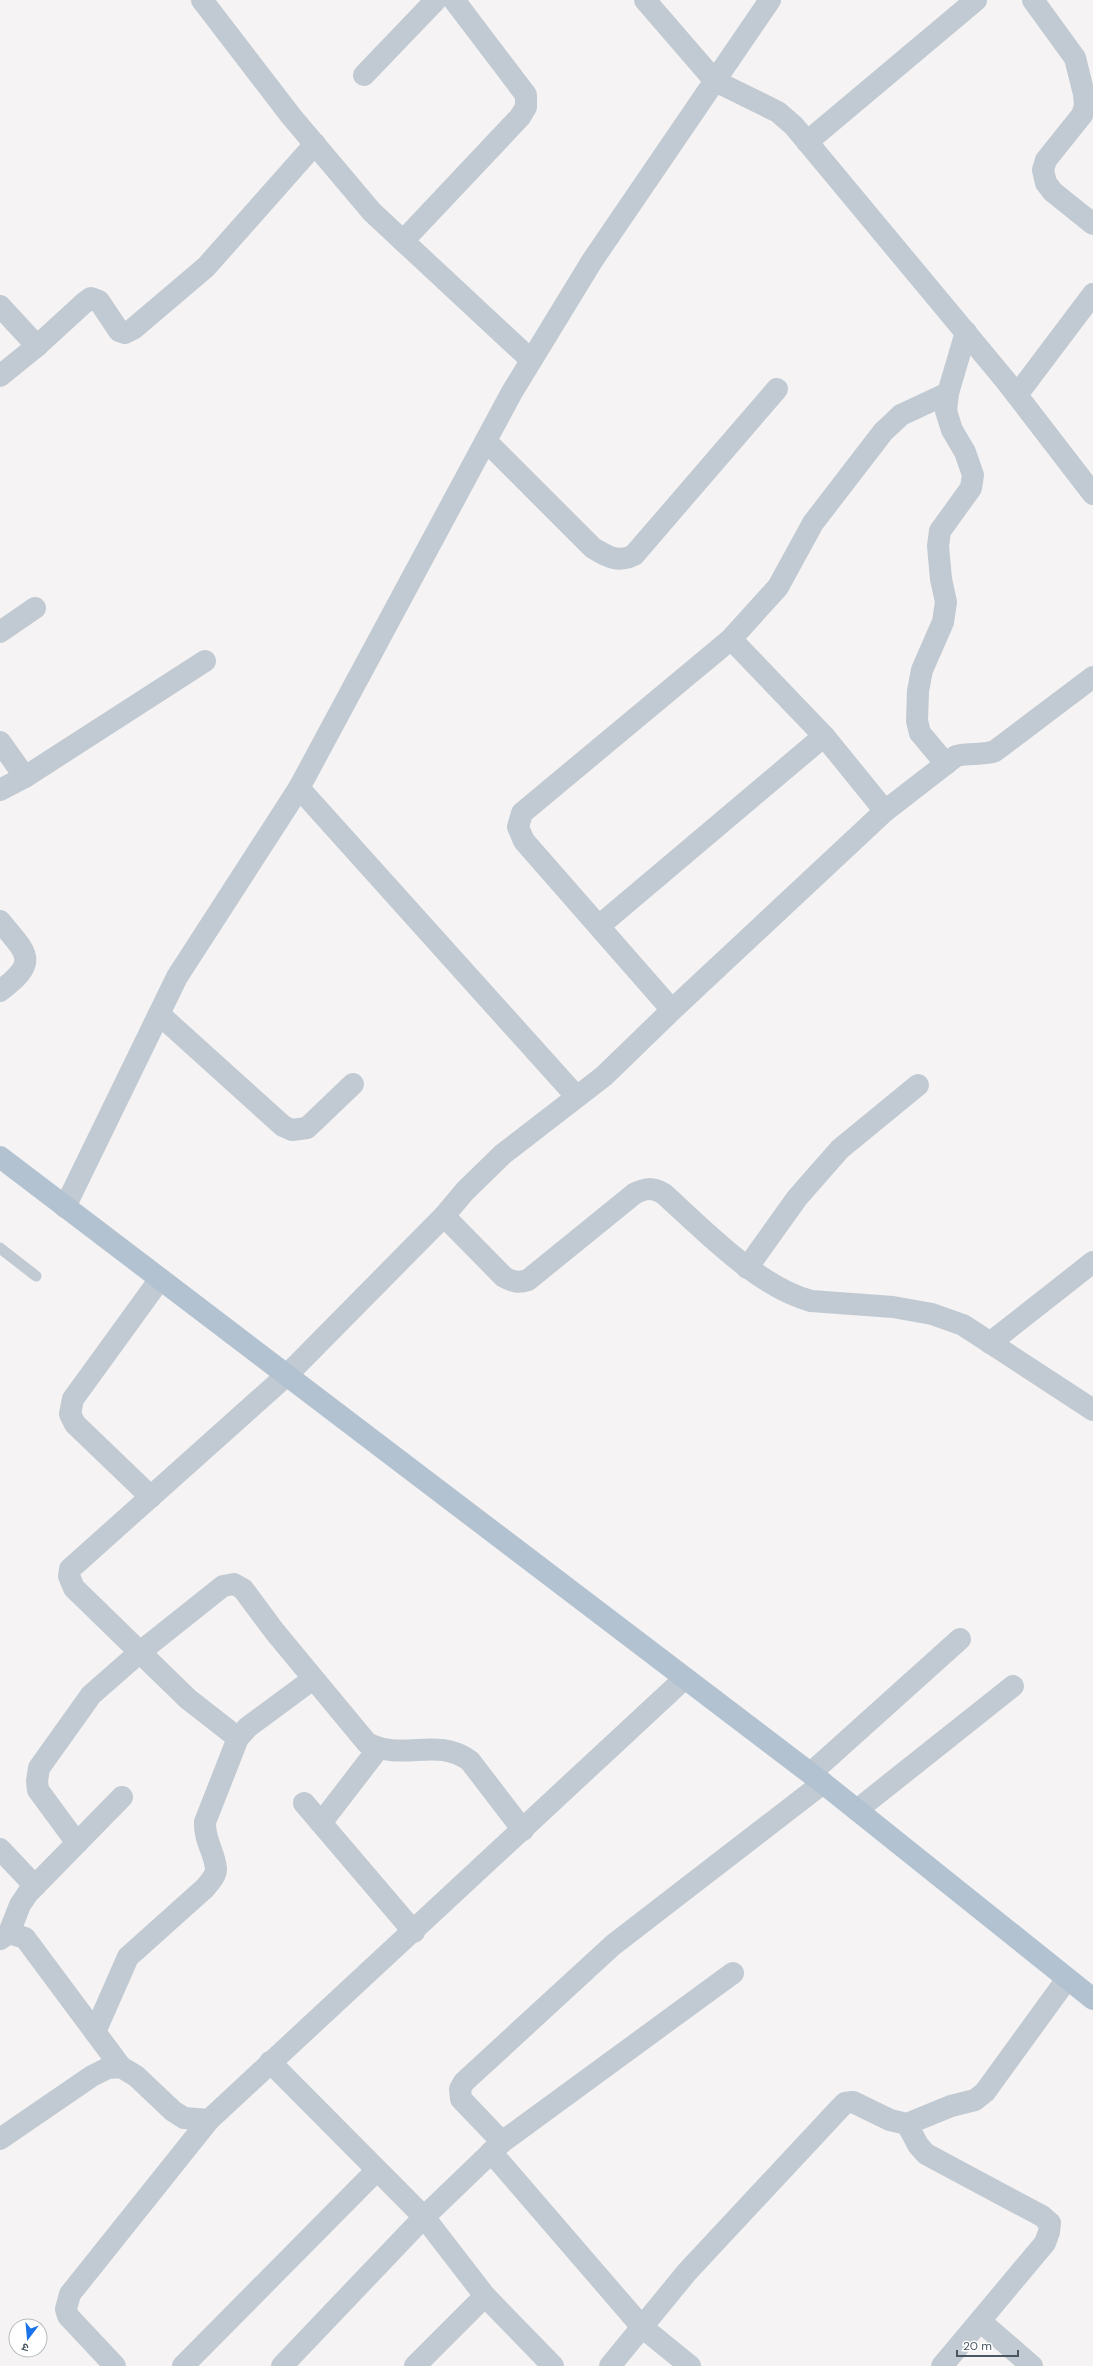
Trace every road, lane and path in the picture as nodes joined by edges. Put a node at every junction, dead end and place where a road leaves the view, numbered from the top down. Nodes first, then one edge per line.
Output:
1 (202, 0) edge
2 (436, 0) edge
3 (454, 0) edge
4 (645, 0) edge
5 (770, 0) edge
6 (976, 0) edge
7 (1033, 0) edge
8 (364, 76) dead end
9 (715, 81) junction
10 (807, 142) junction
11 (315, 144) junction
12 (1093, 224) edge
13 (403, 241) junction
14 (1093, 294) edge
15 (0, 306) edge
16 (966, 332) junction
17 (36, 346) junction
18 (531, 360) junction
19 (0, 376) edge
20 (777, 389) dead end
21 (948, 393) junction
22 (1017, 396) junction
23 (486, 441) junction
24 (1093, 494) edge
25 (35, 608) dead end
26 (0, 632) edge
27 (731, 639) junction
28 (205, 661) dead end
29 (1093, 677) edge
30 (824, 736) junction
31 (0, 742) edge
32 (946, 764) junction
33 (25, 777) junction
34 (300, 788) junction
35 (0, 790) edge
36 (885, 811) junction
37 (0, 921) edge
38 (599, 926) junction
39 (0, 991) edge
40 (672, 1010) junction
41 (159, 1014) junction
42 (353, 1084) dead end
43 (918, 1085) dead end
44 (576, 1096) junction
45 (0, 1156) edge
46 (65, 1207) junction
47 (444, 1216) junction
48 (0, 1248) edge
49 (1093, 1262) edge
50 (747, 1268) junction
51 (36, 1276) dead end
52 (160, 1279) junction
53 (990, 1343) junction
54 (288, 1374) junction
55 (1093, 1410) edge
56 (151, 1497) junction
57 (960, 1639) dead end
58 (140, 1652) junction
59 (313, 1679) junction
60 (684, 1679) junction
61 (1013, 1686) dead end
62 (238, 1738) junction
63 (378, 1749) junction
64 (817, 1778) junction
65 (122, 1797) dead end
66 (304, 1803) dead end
67 (857, 1810) junction
68 (321, 1823) junction
69 (522, 1830) junction
70 (77, 1843) junction
71 (0, 1849) edge
72 (35, 1886) junction
73 (414, 1932) junction
74 (5, 1936) edge
75 (733, 1973) dead end
76 (1067, 1979) junction
77 (1093, 1999) edge
78 (95, 2032) junction
79 (270, 2062) junction
80 (121, 2067) junction
81 (209, 2120) junction
82 (907, 2124) junction
83 (0, 2139) edge
84 (497, 2147) junction
85 (376, 2171) junction
86 (424, 2217) junction
87 (485, 2296) junction
88 (980, 2321) junction
89 (642, 2327) junction
90 (112, 2365) edge
91 (183, 2366) edge
92 (282, 2366) edge
93 (415, 2366) edge
94 (553, 2366) edge
95 (610, 2366) edge
96 (690, 2366) edge
97 (942, 2366) edge
98 (1032, 2366) edge

1 - 11 street
2 - 8 street
3 - 13 street
4 - 9 street
5 - 9 street
6 - 10 street
7 - 12 street
9 - 10 street
9 - 18 street
10 - 16 street
11 - 13 street
11 - 17 street
13 - 18 street
14 - 22 street
15 - 17 street
16 - 21 street
16 - 22 street
17 - 19 street
18 - 23 street
20 - 23 street
21 - 27 street
21 - 32 street
22 - 24 street
23 - 34 street
25 - 26 street
27 - 30 street
27 - 38 street
28 - 33 street
29 - 32 street
30 - 36 street
30 - 38 street
31 - 33 street
32 - 36 street
33 - 35 street
34 - 41 street
34 - 44 street
36 - 40 street
37 - 39 street
38 - 40 street
40 - 44 street
41 - 42 street
41 - 46 street
43 - 50 street
44 - 47 street
45 - 46 main road
46 - 52 main road
47 - 50 street
47 - 54 street
48 - 51 lane
49 - 53 street
50 - 53 street
52 - 54 main road
52 - 56 street
53 - 55 street
54 - 56 street
54 - 60 main road
56 - 58 street
57 - 64 street
58 - 59 street
58 - 62 street
58 - 70 street
59 - 62 street
59 - 63 street
60 - 64 main road
60 - 69 street
61 - 67 street
62 - 78 street
63 - 68 street
63 - 69 street
64 - 67 main road
64 - 84 street
65 - 70 street
66 - 68 street
67 - 76 main road
68 - 73 street
69 - 73 street
70 - 72 street
71 - 72 street
72 - 74 street
73 - 79 street
74 - 78 street
75 - 84 street
76 - 77 main road
76 - 82 street
78 - 80 street
79 - 81 street
79 - 85 street
80 - 81 street
80 - 83 street
81 - 90 street
82 - 88 street
82 - 89 street
84 - 86 street
84 - 89 street
85 - 86 street
85 - 91 street
86 - 87 street
86 - 92 street
87 - 93 street
87 - 94 street
88 - 97 street
88 - 98 street
89 - 95 street
89 - 96 street

